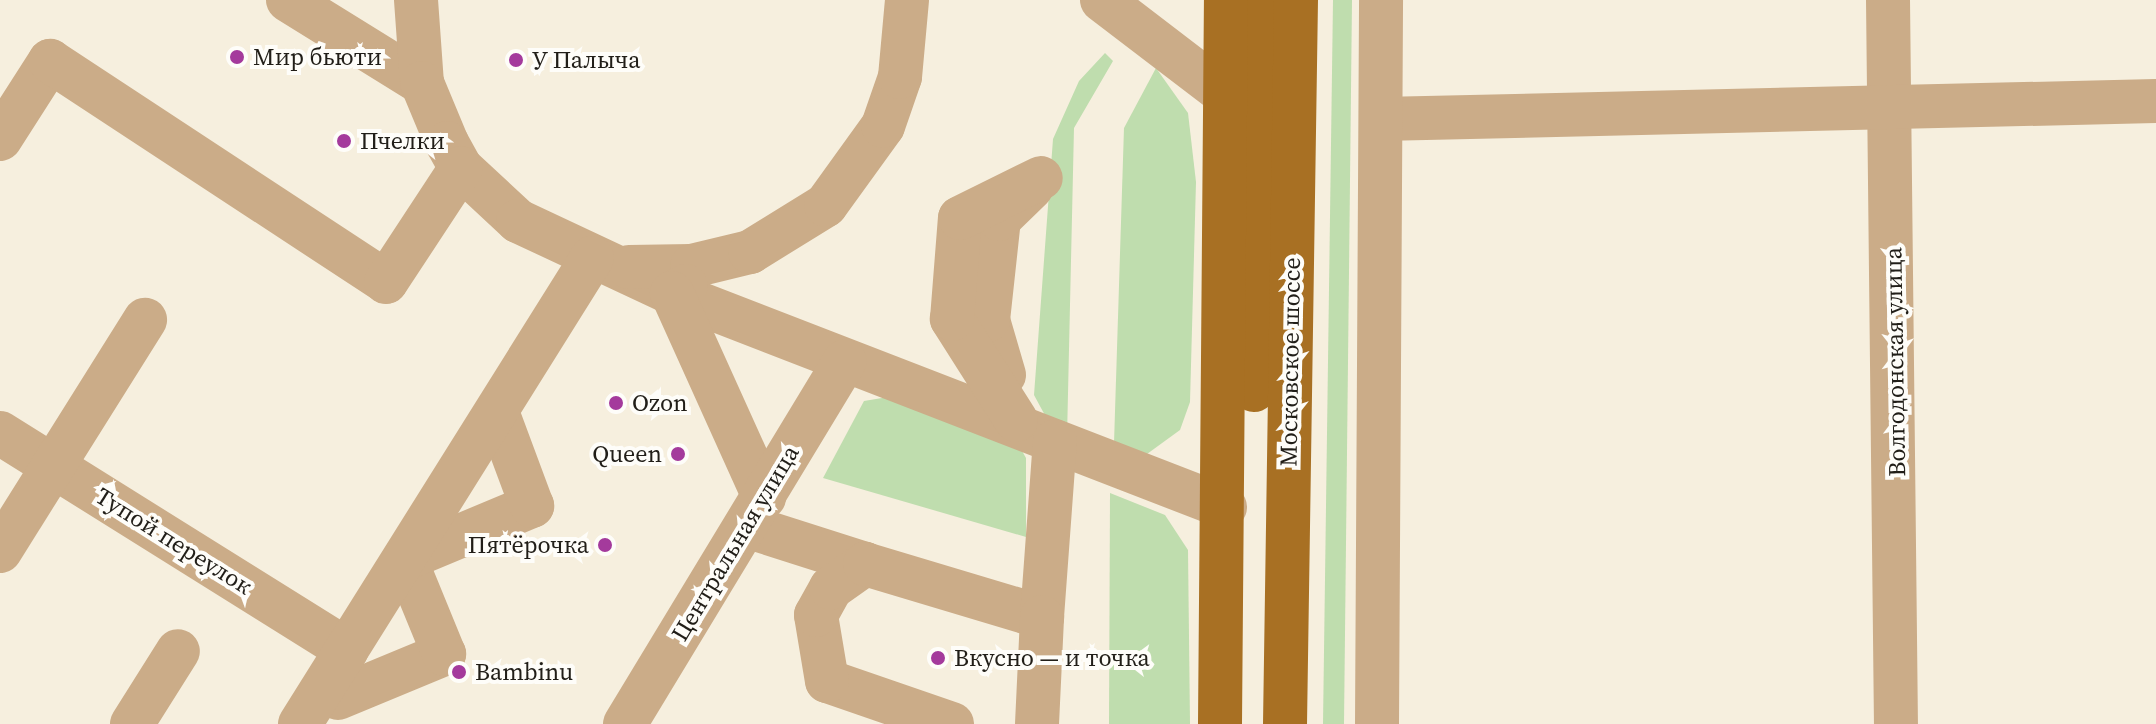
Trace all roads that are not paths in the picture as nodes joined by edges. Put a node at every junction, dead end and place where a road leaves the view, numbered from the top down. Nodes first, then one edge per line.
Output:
1 (288, 0) edge
2 (416, 0) edge
3 (907, 0) edge
4 (1102, 0) edge
5 (1226, 0) edge
6 (1258, 0) edge
7 (1296, 0) edge
8 (1381, 0) edge
9 (1888, 0) edge
10 (422, 83) junction
11 (1225, 94) junction
12 (2156, 101) edge
13 (1890, 106) junction
14 (1381, 119) junction
15 (0, 139) edge
16 (461, 168) junction
17 (1041, 178) joint
18 (750, 252) junction
19 (592, 258) junction
20 (672, 293) junction
21 (145, 320) dead end
22 (845, 361) junction
23 (497, 412) junction
24 (0, 433) edge
25 (1055, 441) junction
26 (54, 466) junction
27 (1225, 507) junction
28 (755, 511) junction
29 (0, 551) edge
30 (405, 559) junction
31 (865, 564) junction
32 (1042, 617) junction
33 (178, 651) dead end
34 (341, 687) edge
35 (132, 724) edge
36 (300, 724) edge
37 (625, 724) edge
38 (952, 724) edge
39 (1037, 724) edge
40 (1220, 724) edge
41 (1251, 724) edge
42 (1285, 724) edge
43 (1377, 724) edge
44 (1896, 724) edge

1 - 10 street
2 - 10 street
3 - 18 street
4 - 11 street
5 - 11 main road
6 - 41 main road, Московское шоссе
7 - 42 main road, Московское шоссе
8 - 14 street
9 - 13 street, Волгодонская улица
10 - 16 street
11 - 27 main road
12 - 13 street
13 - 14 street
13 - 44 street, Волгодонская улица
14 - 43 street
15 - 16 street
16 - 19 street
17 - 17 street
18 - 19 street
18 - 20 street
19 - 20 street
19 - 23 street
20 - 22 street
20 - 28 street
21 - 26 street
22 - 25 street
22 - 28 street, Центральная улица
23 - 30 street
23 - 30 street
24 - 26 street, Тупой переулок
25 - 27 street
25 - 32 street
26 - 29 street
26 - 34 street, Тупой переулок
27 - 40 main road
28 - 31 street
28 - 37 street, Центральная улица
30 - 34 street
30 - 34 street
31 - 32 street
31 - 38 street
32 - 39 street
33 - 35 street
34 - 36 street

